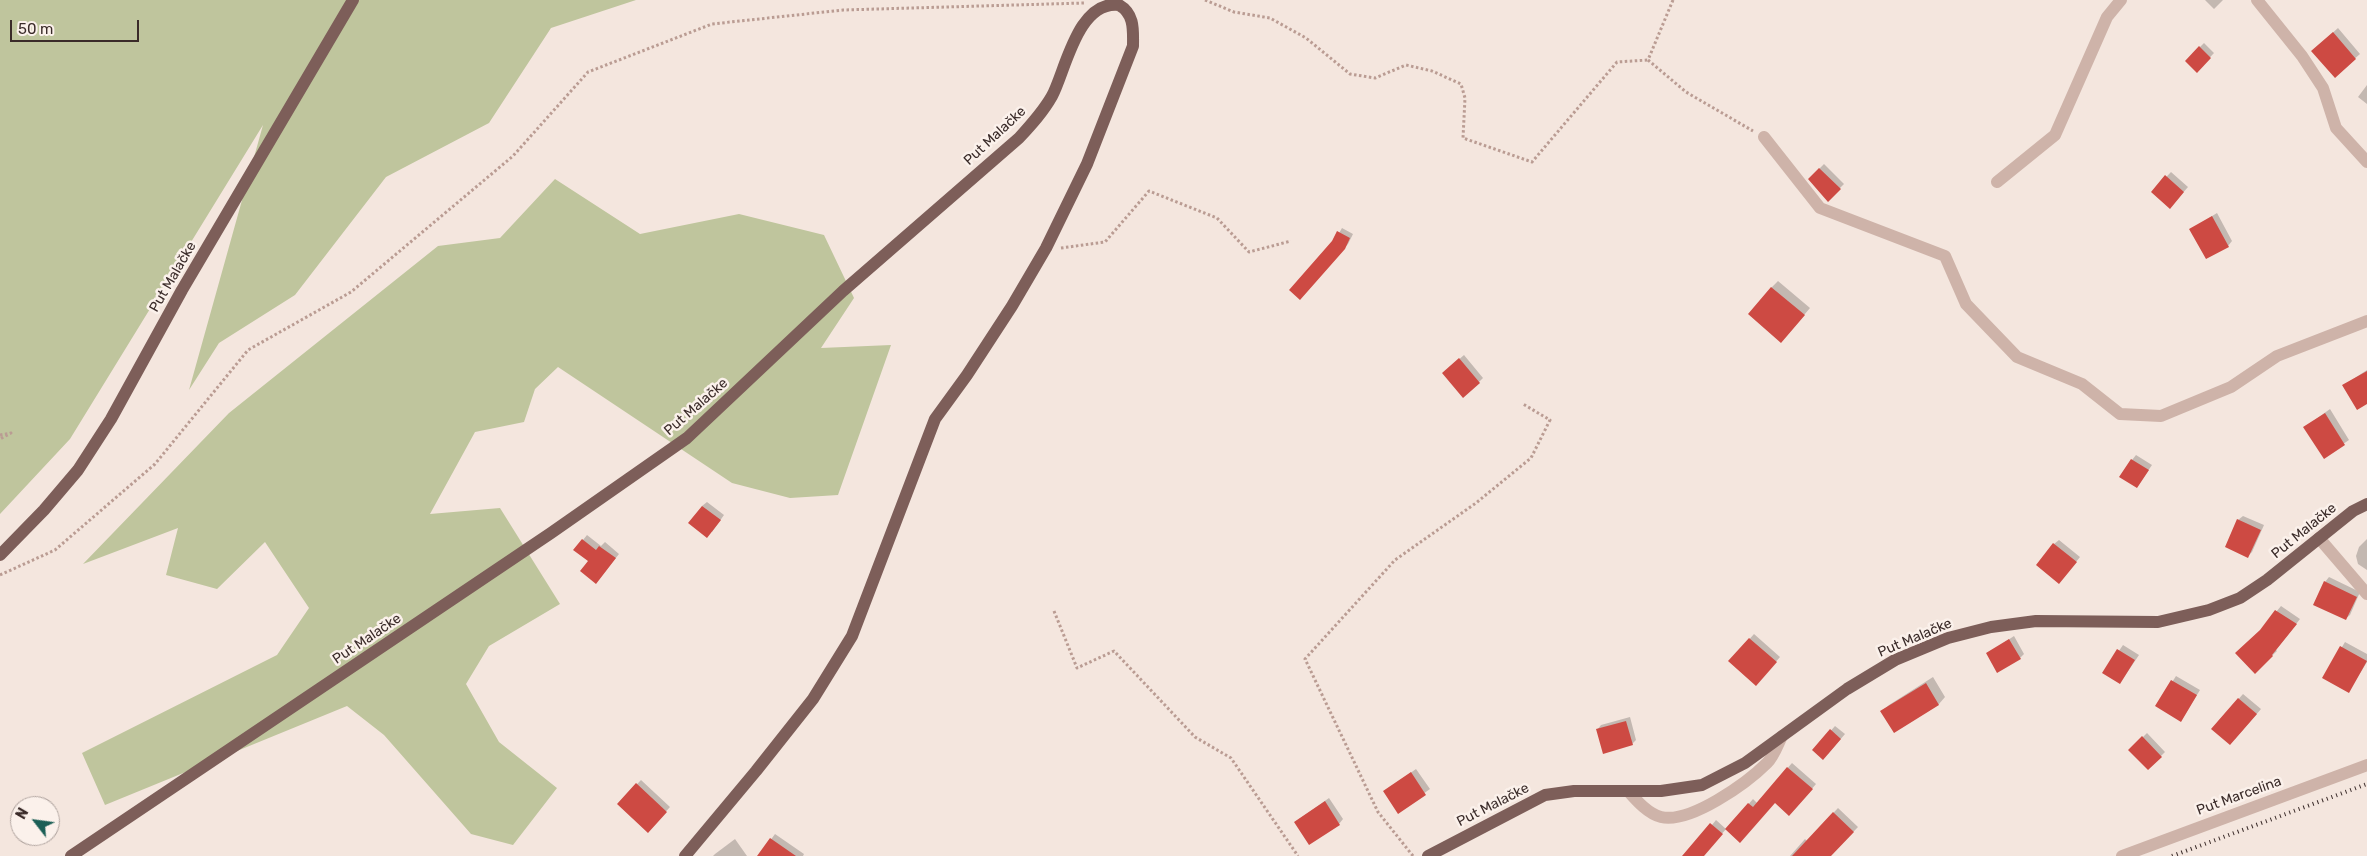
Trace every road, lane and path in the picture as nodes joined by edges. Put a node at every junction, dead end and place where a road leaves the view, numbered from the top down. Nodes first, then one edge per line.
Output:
1 (353, 0) edge
2 (1205, 0) edge
3 (1673, 0) edge
4 (2121, 0) edge
5 (2257, 0) edge
6 (1100, 2) junction
7 (1648, 60) junction
8 (1764, 137) joint
9 (2367, 162) edge
10 (1997, 182) dead end
11 (1291, 241) dead end
12 (1046, 248) junction
13 (2367, 320) edge
14 (1523, 404) dead end
15 (0, 435) edge
16 (0, 440) edge
17 (2367, 504) edge
18 (2318, 538) junction
19 (0, 555) edge
20 (0, 575) edge
21 (2367, 594) edge
22 (1054, 611) dead end
23 (1782, 736) junction
24 (2367, 765) edge
25 (1628, 792) junction
26 (70, 856) edge
27 (685, 856) edge
28 (1298, 856) edge
29 (1414, 856) edge
30 (1428, 856) edge
31 (2122, 856) edge

1 - 19 main road, Put Malačke
2 - 7 path
3 - 7 path
4 - 10 street
5 - 9 street
6 - 12 main road
6 - 20 path
6 - 26 main road, Put Malačke
7 - 8 path
8 - 13 street
11 - 12 path
12 - 27 main road
14 - 29 path
15 - 16 path
17 - 18 main road, Put Malačke
18 - 21 street
18 - 23 main road, Put Malačke
22 - 28 path
23 - 25 main road, Put Malačke
23 - 25 street
24 - 31 street, Put Marcelina
25 - 30 main road, Put Malačke

